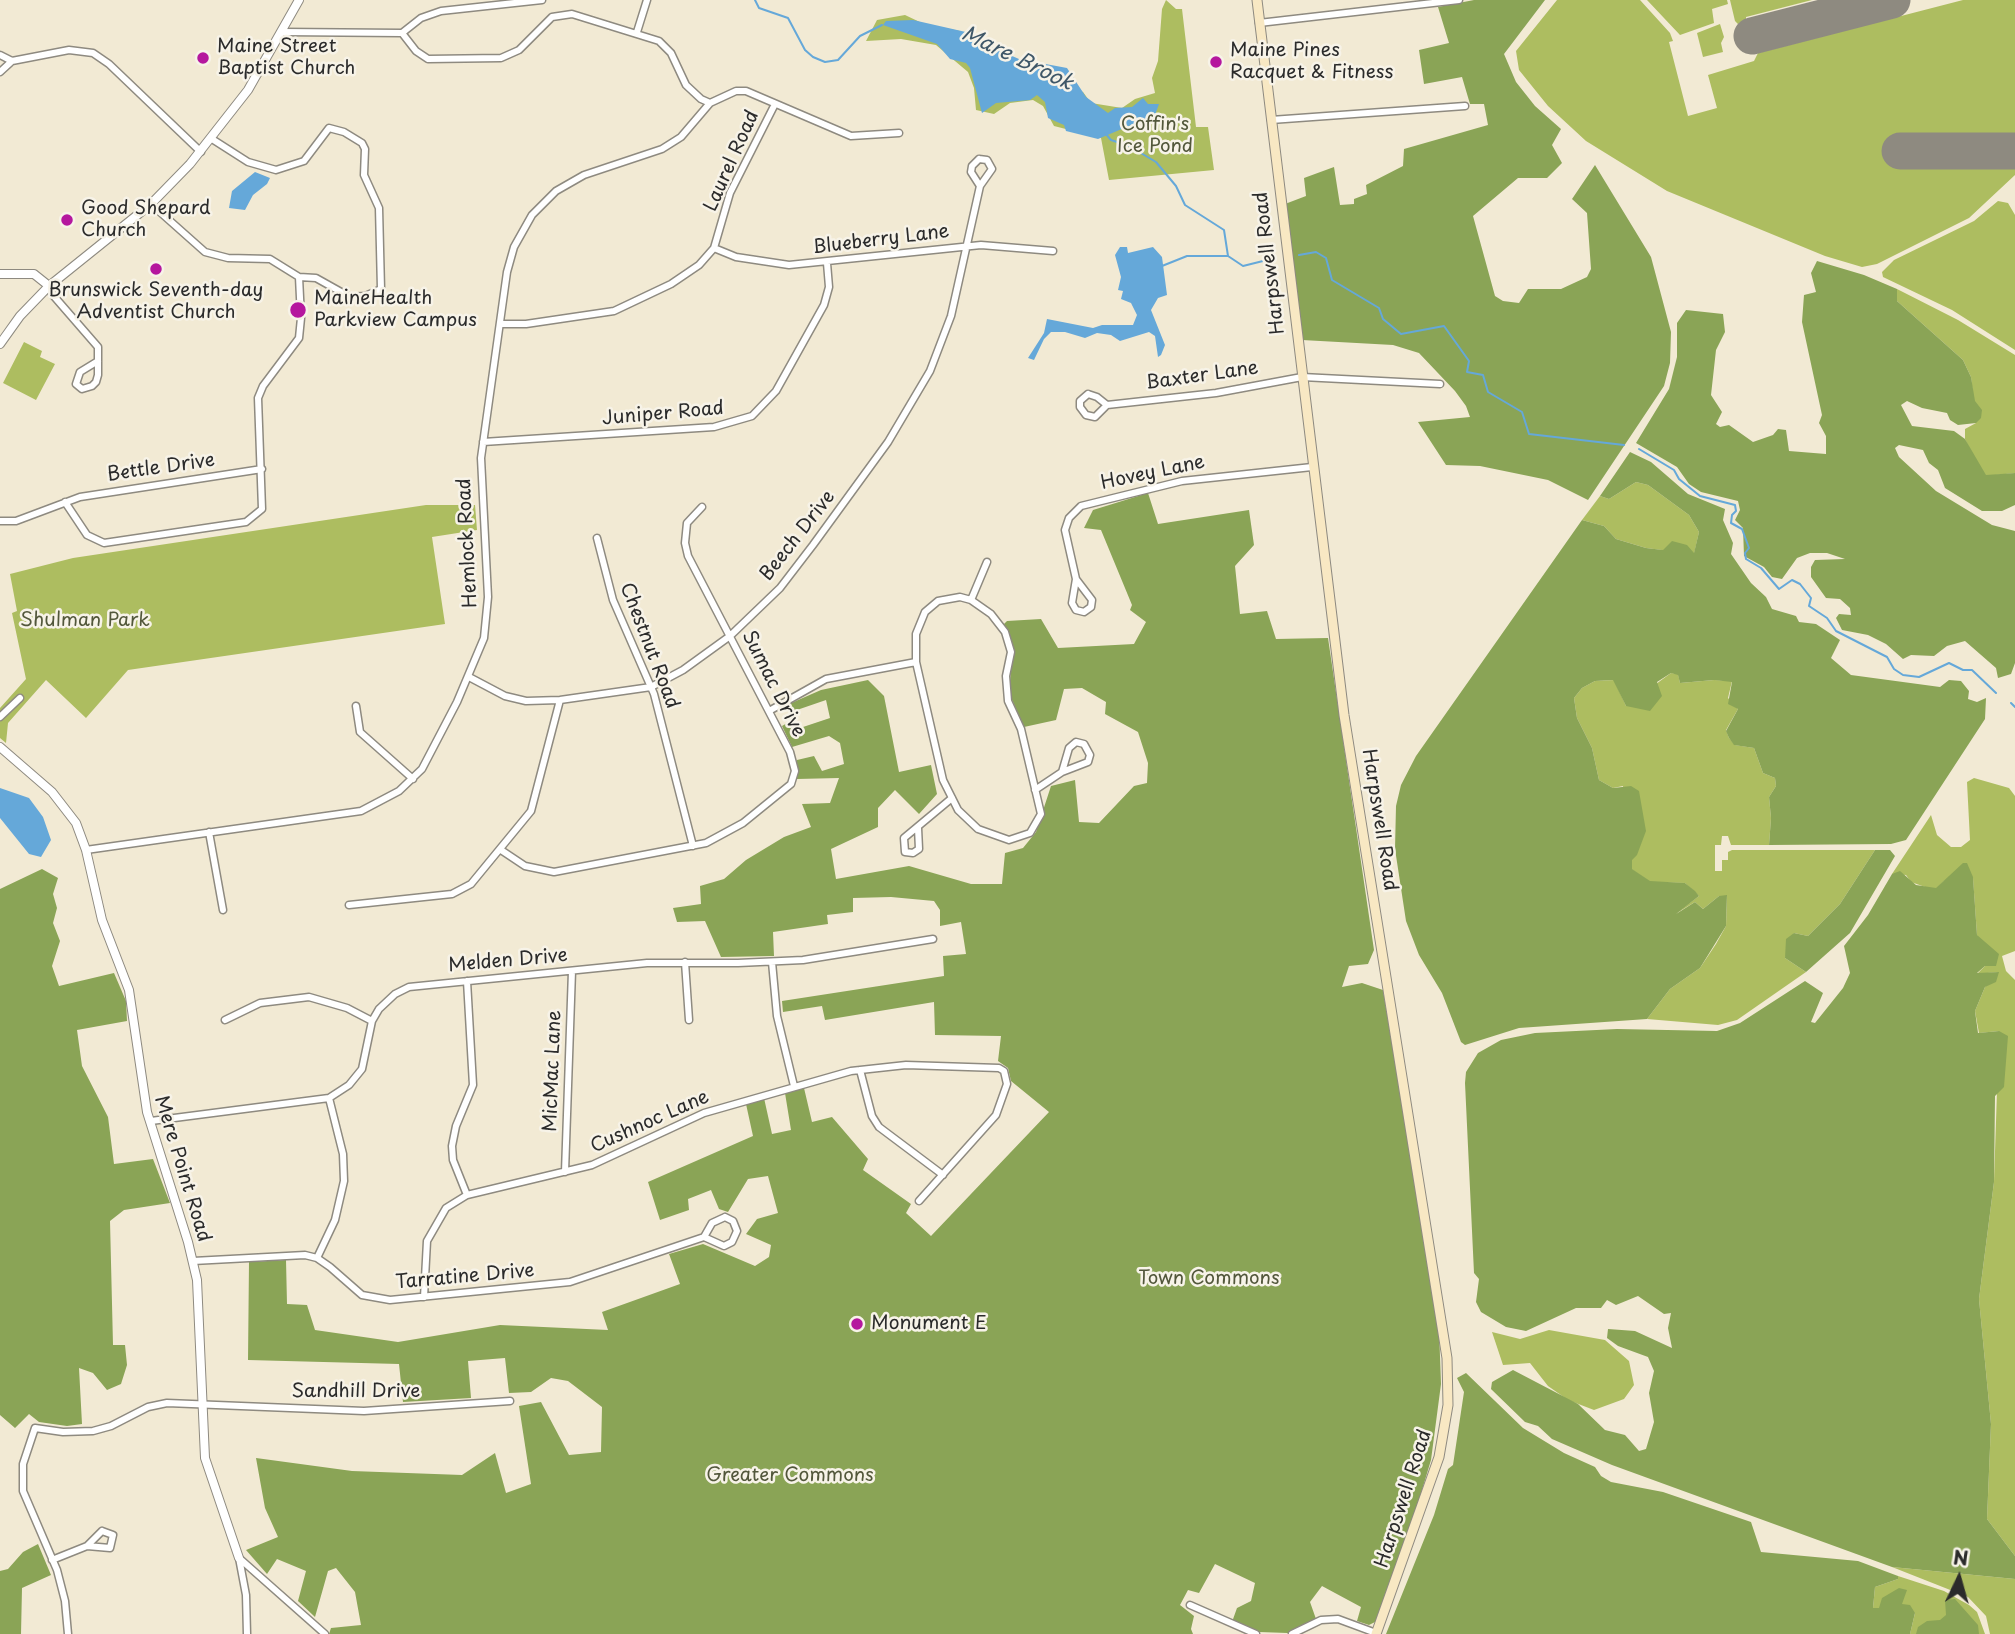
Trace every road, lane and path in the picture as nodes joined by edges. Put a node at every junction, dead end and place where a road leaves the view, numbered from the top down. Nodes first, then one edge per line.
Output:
1 (299, 0) edge
2 (542, 0) edge
3 (646, 0) edge
4 (1257, 0) edge
5 (1459, 0) edge
6 (1259, 23) junction
7 (282, 32) junction
8 (637, 32) junction
9 (402, 33) junction
10 (0, 55) edge
11 (12, 61) junction
12 (0, 72) edge
13 (710, 103) junction
14 (775, 104) junction
15 (1465, 106) dead end
16 (1271, 120) junction
17 (900, 133) dead end
18 (212, 139) junction
19 (201, 152) junction
20 (980, 186) dead end
21 (151, 204) junction
22 (969, 245) junction
23 (714, 248) junction
24 (1053, 251) dead end
25 (827, 263) junction
26 (0, 274) edge
27 (299, 277) junction
28 (49, 286) junction
29 (500, 324) junction
30 (0, 344) edge
31 (98, 361) junction
32 (1302, 377) junction
33 (1440, 384) dead end
34 (1107, 405) dead end
35 (483, 442) junction
36 (1312, 467) junction
37 (262, 469) junction
38 (65, 502) junction
39 (702, 507) dead end
40 (0, 521) edge
41 (597, 538) dead end
42 (987, 562) dead end
43 (1076, 579) junction
44 (971, 600) junction
45 (730, 636) junction
46 (916, 662) junction
47 (469, 677) junction
48 (650, 687) junction
49 (20, 698) dead end
50 (560, 700) junction
51 (356, 706) dead end
52 (769, 711) junction
53 (0, 717) edge
54 (0, 747) edge
55 (1062, 772) junction
56 (413, 779) junction
57 (1035, 790) junction
58 (952, 798) junction
59 (918, 828) dead end
60 (209, 832) junction
61 (693, 846) junction
62 (86, 849) junction
63 (501, 850) junction
64 (349, 905) dead end
65 (223, 911) dead end
66 (933, 939) dead end
67 (685, 962) junction
68 (772, 962) junction
69 (572, 971) junction
70 (467, 981) junction
71 (225, 1020) dead end
72 (689, 1020) dead end
73 (372, 1021) junction
74 (860, 1070) junction
75 (794, 1086) junction
76 (329, 1098) junction
77 (150, 1121) junction
78 (565, 1172) junction
79 (943, 1175) junction
80 (467, 1195) junction
81 (919, 1201) dead end
82 (704, 1237) junction
83 (317, 1258) junction
84 (193, 1261) junction
85 (424, 1297) junction
86 (510, 1401) dead end
87 (201, 1403) junction
88 (88, 1546) dead end
89 (239, 1558) junction
90 (52, 1560) junction
91 (1190, 1605) dead end
92 (68, 1634) edge
93 (247, 1634) edge
94 (325, 1634) edge
95 (1256, 1634) edge
96 (1292, 1634) edge
97 (1376, 1634) edge

1 - 7 street
2 - 9 street
3 - 8 street
4 - 6 main road, Harpswell Road
5 - 6 street
6 - 16 main road, Harpswell Road
7 - 9 street
7 - 18 street
8 - 9 street
8 - 13 street
10 - 11 street
11 - 12 street
11 - 19 street
13 - 14 street
13 - 29 street, Hemlock Road
14 - 17 street
14 - 23 street, Laurel Road
15 - 16 street
16 - 32 main road, Harpswell Road
18 - 19 street
18 - 27 street
19 - 21 street
20 - 22 street, Beech Drive
21 - 27 street
21 - 28 street
22 - 24 street, Blueberry Lane
22 - 25 street, Blueberry Lane
22 - 45 street, Beech Drive
23 - 25 street, Blueberry Lane
23 - 29 street
25 - 35 street, Juniper Road
26 - 28 street
27 - 37 street
28 - 30 street
28 - 31 street
29 - 35 street, Hemlock Road
31 - 31 street
32 - 33 street, Baxter Lane
32 - 34 street, Baxter Lane
32 - 36 main road, Harpswell Road
35 - 47 street, Hemlock Road
36 - 43 street, Hovey Lane
36 - 97 main road, Harpswell Road
37 - 38 street, Bettle Drive
37 - 38 street
38 - 40 street, Bettle Drive
39 - 45 street, Sumac Drive
41 - 48 street, Chestnut Road
42 - 44 street
43 - 43 street, Hovey Lane
44 - 46 street
44 - 57 street
45 - 48 street, Beech Drive
45 - 52 street, Sumac Drive
46 - 52 street
46 - 58 street
47 - 50 street, Beech Drive
47 - 56 street, Hemlock Road
48 - 50 street, Beech Drive
48 - 61 street, Chestnut Road
49 - 53 street
50 - 63 street
51 - 56 street
52 - 61 street, Sumac Drive
54 - 62 street, Mere Point Road
55 - 55 street
55 - 57 street
56 - 60 street, Hemlock Road
57 - 58 street
58 - 59 street
60 - 62 street, Hemlock Road
60 - 65 street
61 - 63 street, Sumac Drive
62 - 77 street, Mere Point Road
63 - 64 street
66 - 68 street, Melden Drive
67 - 68 street, Melden Drive
67 - 69 street, Melden Drive
67 - 72 street
68 - 75 street
69 - 70 street, Melden Drive
69 - 78 street, MicMac Lane
70 - 73 street, Melden Drive
70 - 80 street
71 - 73 street
73 - 76 street, Melden Drive
74 - 75 street, Cushnoc Lane
74 - 79 street
74 - 79 street, Cushnoc Lane
75 - 78 street, Cushnoc Lane
76 - 77 street
76 - 83 street
77 - 84 street, Mere Point Road
78 - 80 street, Cushnoc Lane
79 - 81 street
80 - 85 street, Cushnoc Lane
82 - 82 street, Tarratine Drive
82 - 85 street, Tarratine Drive
83 - 84 street
83 - 85 street, Tarratine Drive
84 - 87 street, Mere Point Road
86 - 87 street, Sandhill Drive
87 - 89 street, Mere Point Road
87 - 90 street, Sandhill Drive
88 - 90 street
89 - 93 street, Mere Point Road
89 - 94 street
90 - 92 street
91 - 95 street
96 - 97 street

